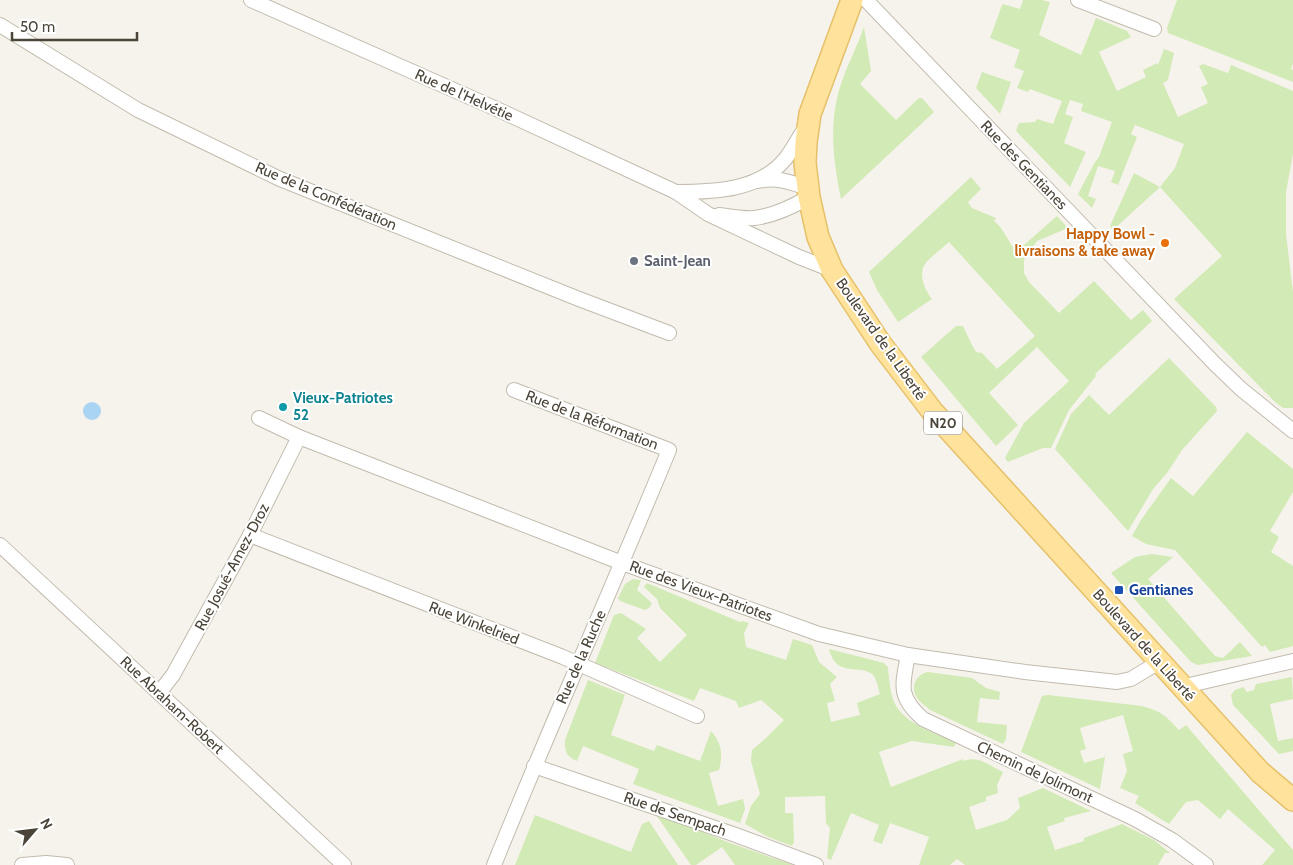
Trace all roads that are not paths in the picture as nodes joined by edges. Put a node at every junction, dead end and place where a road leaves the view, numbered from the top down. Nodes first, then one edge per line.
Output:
1 (252, 0) edge
2 (852, 0) edge
3 (866, 0) edge
4 (1078, 0) edge
5 (0, 25) edge
6 (1154, 29) dead end
7 (808, 123) junction
8 (749, 183) junction
9 (676, 192) junction
10 (808, 193) junction
11 (708, 214) junction
12 (832, 270) junction
13 (669, 333) dead end
14 (514, 390) dead end
15 (259, 418) dead end
16 (1293, 431) edge
17 (298, 437) junction
18 (670, 450) joint
19 (250, 535) junction
20 (0, 545) edge
21 (622, 563) junction
22 (908, 655) junction
23 (1293, 661) edge
24 (1159, 662) junction
25 (578, 664) junction
26 (1181, 687) junction
27 (159, 693) junction
28 (697, 716) dead end
29 (534, 766) junction
30 (1260, 772) junction
31 (1293, 800) edge
32 (1293, 818) edge
33 (22, 865) edge
34 (68, 865) edge
35 (344, 865) edge
36 (494, 865) edge
37 (816, 865) edge
38 (1206, 865) edge

1 - 9 street, Rue de l'Helvétie
2 - 7 main road, Boulevard de la Liberté / N20
3 - 16 street, Rue des Gentianes
4 - 6 street
5 - 13 street, Rue de la Confédération
7 - 8 street, Rue de l'Helvétie
7 - 10 main road, Boulevard de la Liberté / N20
8 - 9 street, Rue de l'Helvétie
8 - 10 street
9 - 11 street, Rue de l'Helvétie
10 - 11 street
10 - 12 main road, Boulevard de la Liberté / N20
11 - 12 street, Rue de l'Helvétie
12 - 24 main road, Boulevard de la Liberté / N20
14 - 18 street, Rue de la Réformation
15 - 17 street, Rue des Vieux-Patriotes
17 - 19 street, Rue Josué-Amez-Droz
17 - 21 street, Rue des Vieux-Patriotes
18 - 21 street, Rue de la Ruche
19 - 25 street, Rue Winkelried
19 - 27 street, Rue Josué-Amez-Droz
20 - 27 street, Rue Abraham-Robert
21 - 22 street, Rue des Vieux-Patriotes
21 - 25 street, Rue de la Ruche
22 - 24 street, Rue des Vieux-Patriotes
22 - 38 street, Chemin de Jolimont
23 - 26 street
24 - 26 main road, Boulevard de la Liberté / N20
25 - 28 street, Rue Winkelried
25 - 29 street, Rue de la Ruche
26 - 30 main road, Boulevard de la Liberté / N20
27 - 35 street, Rue Abraham-Robert
29 - 36 street, Rue de la Ruche
29 - 37 street, Rue de Sempach
30 - 31 main road, Boulevard de la Liberté / N20
30 - 32 main road, Boulevard de la Liberté / N20
33 - 34 street

